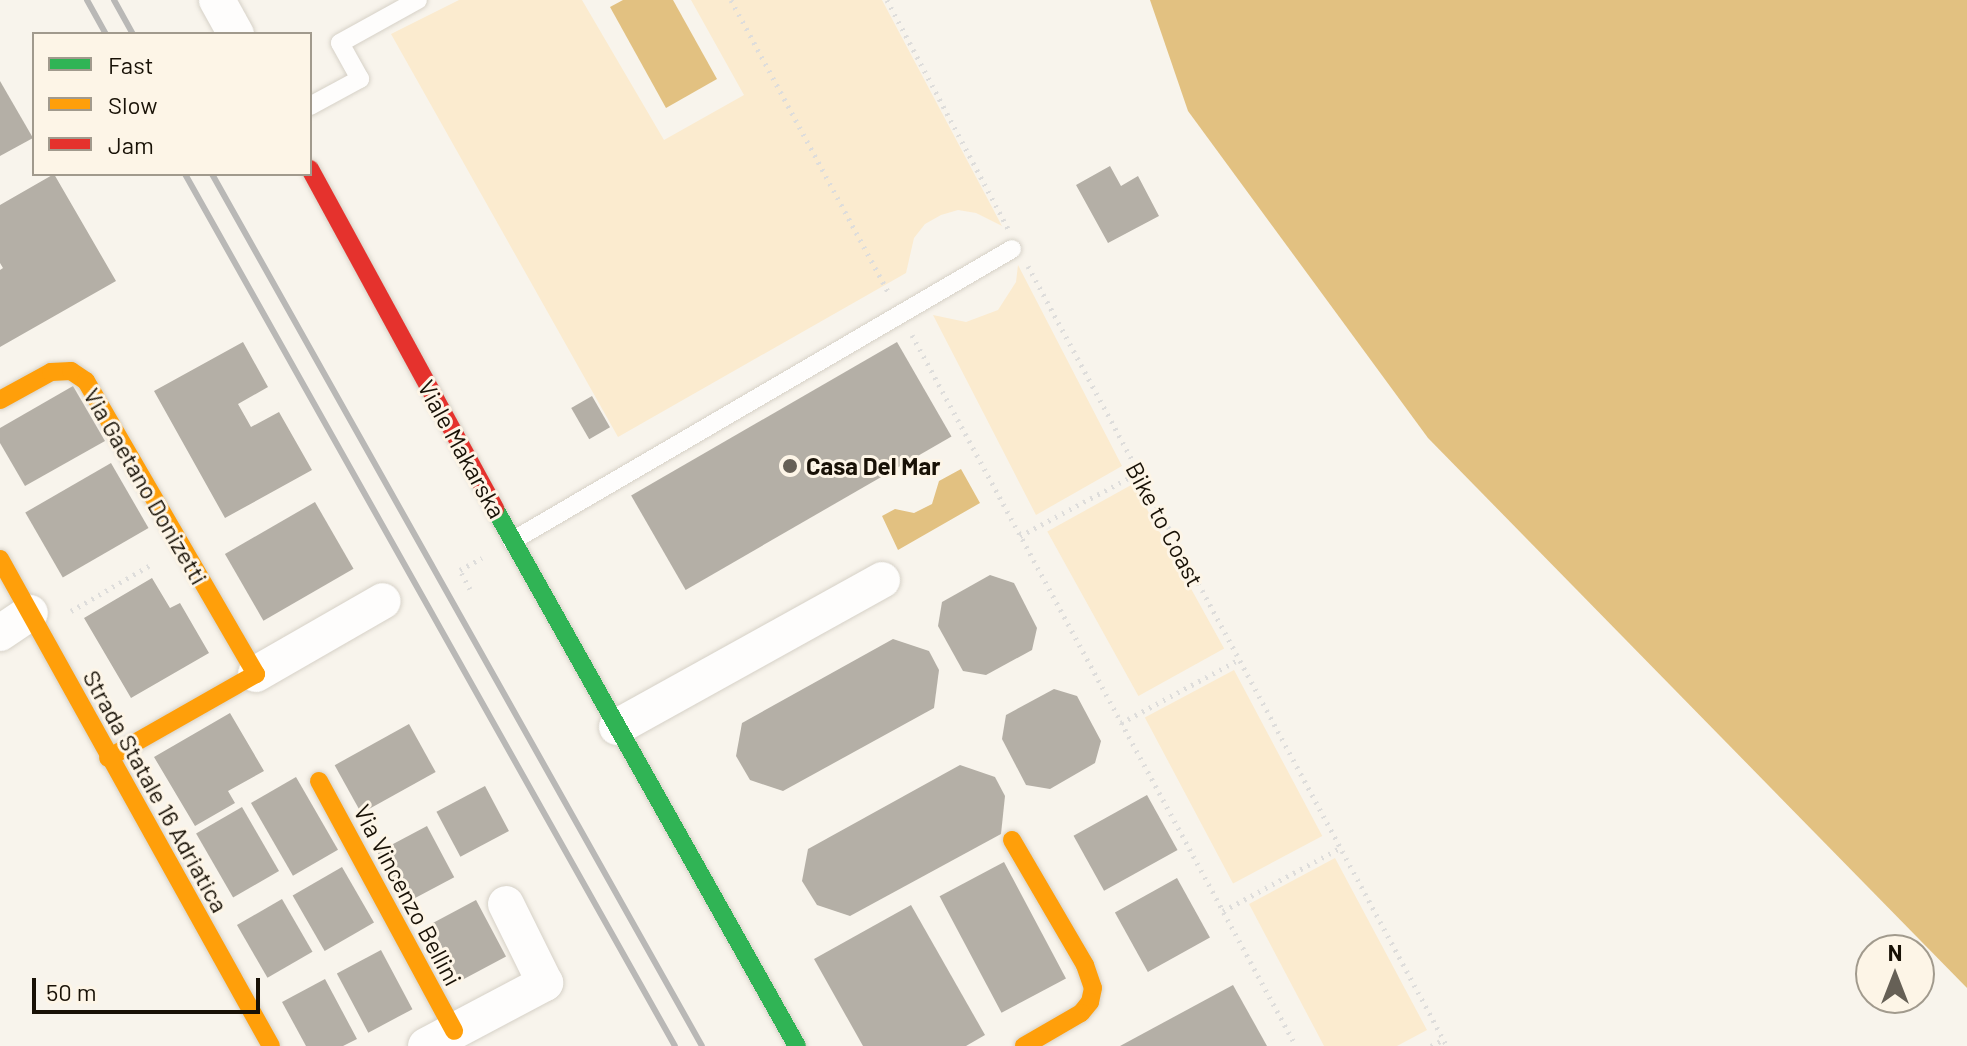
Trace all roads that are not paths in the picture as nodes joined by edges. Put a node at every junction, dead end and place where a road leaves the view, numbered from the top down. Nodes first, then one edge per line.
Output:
1 (217, 0) edge
2 (418, 0) edge
3 (235, 32) edge
4 (312, 105) edge
5 (312, 173) edge
6 (1015, 247) road end
7 (0, 400) edge
8 (512, 541) junction
9 (0, 559) edge
10 (882, 580) dead end
11 (383, 601) dead end
12 (44, 616) junction
13 (0, 633) edge
14 (256, 674) junction
15 (617, 727) junction
16 (108, 758) junction
17 (319, 781) dead end
18 (1012, 840) dead end
19 (506, 904) dead end
20 (440, 1038) edge
21 (271, 1046) edge
22 (797, 1046) edge
23 (1024, 1046) edge

1 - 3 street
2 - 4 lane
5 - 8 street, Viale Makarska
6 - 8 lane
7 - 14 street, Via Gaetano Donizetti
8 - 15 street, Viale Makarska
9 - 12 street, Strada Statale 16 Adriatica
10 - 15 street
11 - 14 street
12 - 13 street
12 - 16 street, Strada Statale 16 Adriatica
14 - 16 street
15 - 22 street, Viale Makarska
16 - 21 street, Strada Statale 16 Adriatica
17 - 20 street, Via Vincenzo Bellini
18 - 23 street
19 - 20 street

